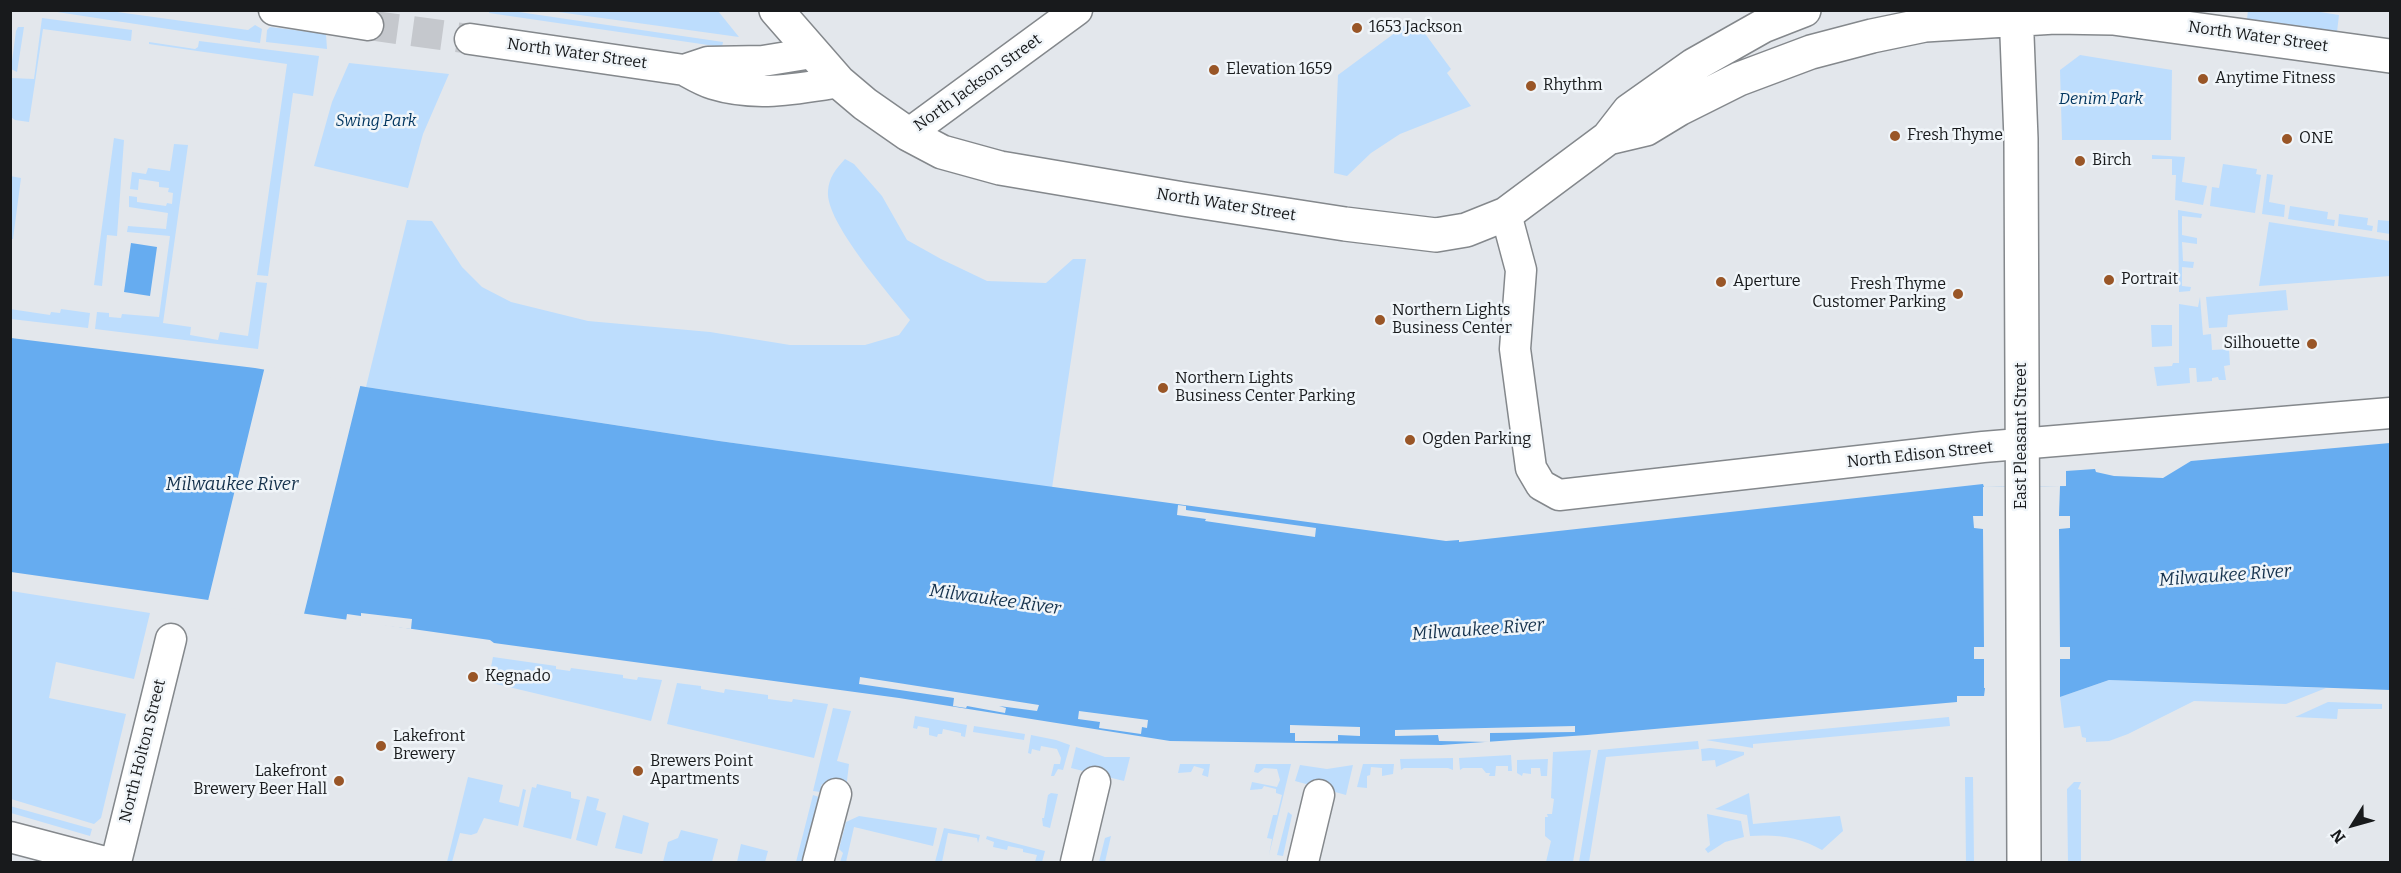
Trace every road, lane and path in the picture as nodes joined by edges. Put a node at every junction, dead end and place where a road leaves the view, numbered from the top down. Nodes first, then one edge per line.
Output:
1 (776, 10) edge
2 (1077, 10) edge
3 (1804, 10) edge
4 (290, 12) edge
5 (2016, 15) edge
6 (368, 25) tunnel mouth
7 (470, 39) tunnel mouth
8 (812, 53) junction
9 (2391, 56) edge
10 (684, 70) junction
11 (839, 82) junction
12 (908, 134) junction
13 (1608, 138) junction
14 (1506, 214) junction
15 (2391, 414) edge
16 (2022, 445) junction
17 (171, 639) dead end
18 (1095, 782) dead end
19 (836, 794) dead end
20 (1319, 795) dead end
21 (10, 837) edge
22 (105, 862) edge
23 (116, 862) edge
24 (819, 862) edge
25 (1076, 862) edge
26 (1303, 862) edge
27 (2024, 862) edge

1 - 8 main road
2 - 12 street, North Jackson Street
3 - 13 main road, North Water Street
4 - 6 street
5 - 9 main road, North Water Street
5 - 13 main road, North Water Street
5 - 16 main road, East Pleasant Street
7 - 10 street, North Water Street
8 - 10 street, North Water Street
8 - 11 main road, North Water Street
10 - 11 street, North Water Street
11 - 12 main road, North Water Street
12 - 14 main road, North Water Street
13 - 14 main road, North Water Street
14 - 16 street, North Edison Street
15 - 16 street, North Edison Street
16 - 27 main road, East Pleasant Street
17 - 23 street, North Holton Street
18 - 25 street
19 - 24 street
20 - 26 street
21 - 22 street

